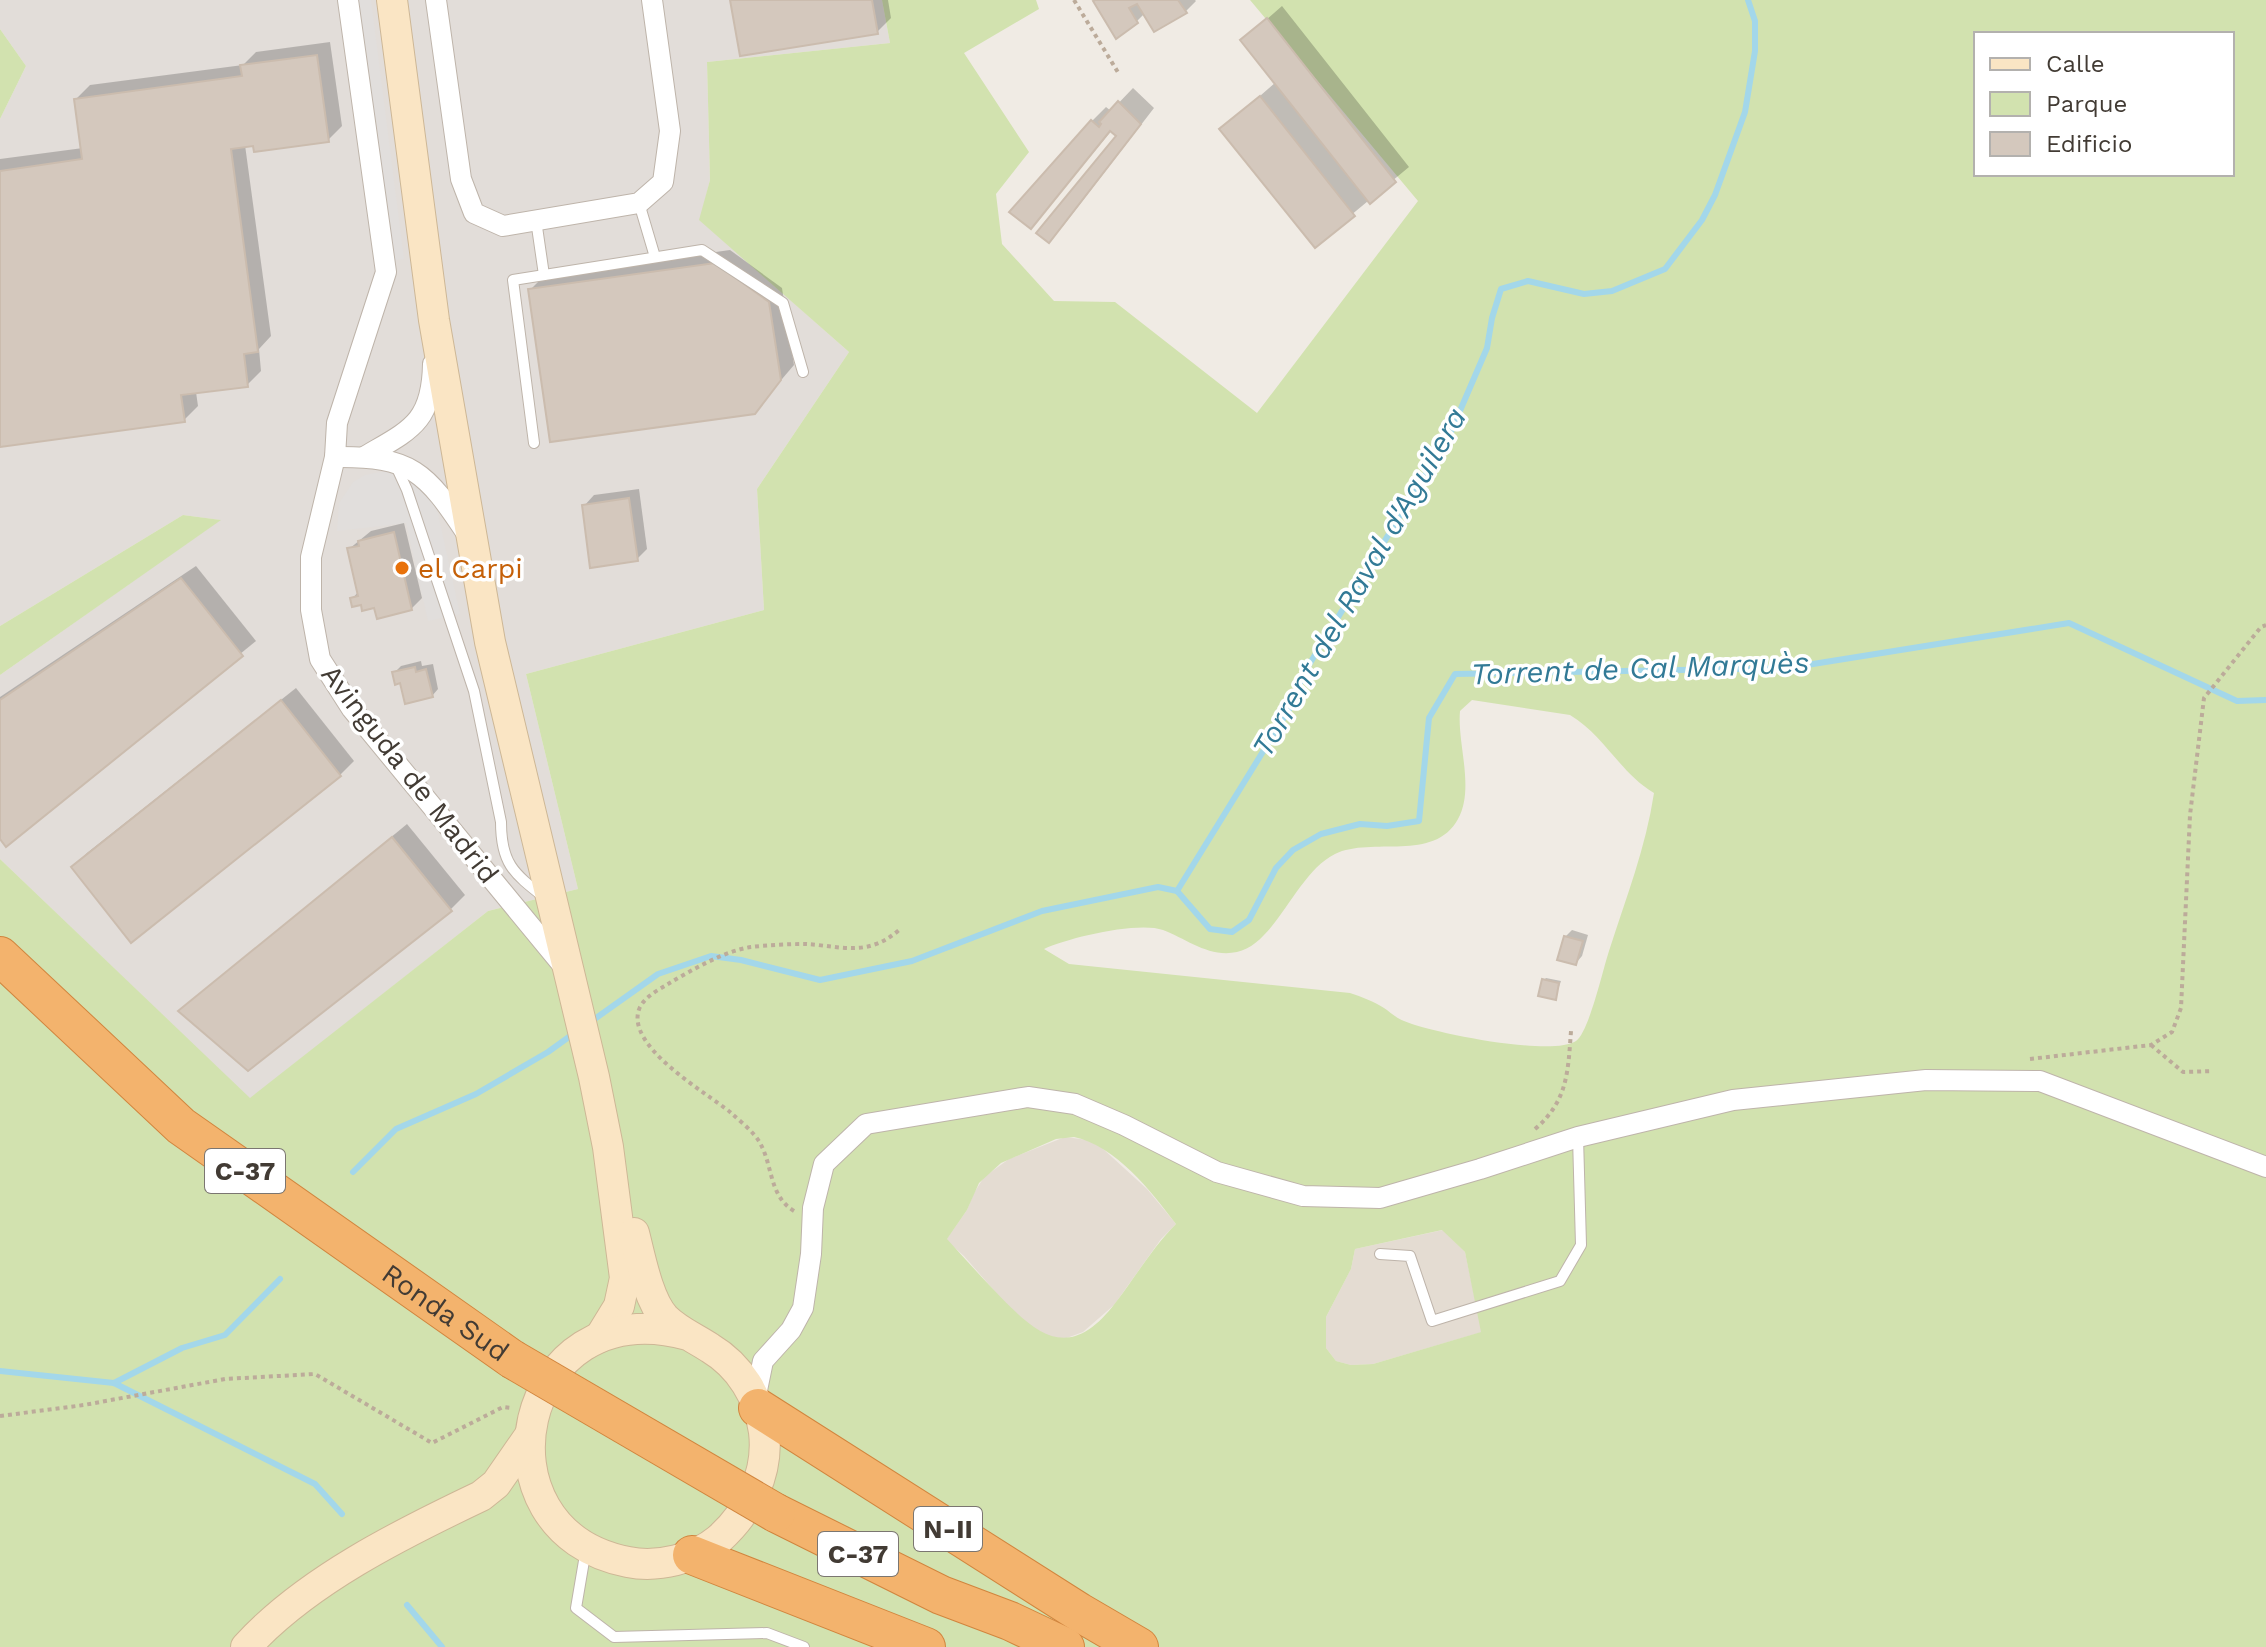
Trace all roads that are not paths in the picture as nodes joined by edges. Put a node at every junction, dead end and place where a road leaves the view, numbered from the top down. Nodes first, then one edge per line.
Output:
1 (348, 0) edge
2 (392, 0) edge
3 (436, 0) edge
4 (652, 0) edge
5 (639, 203) junction
6 (536, 220) junction
7 (655, 257) junction
8 (544, 275) junction
9 (434, 320) junction
10 (803, 372) dead end
11 (534, 443) dead end
12 (335, 457) junction
13 (364, 457) junction
14 (394, 461) junction
15 (473, 543) junction
16 (552, 903) junction
17 (0, 956) edge
18 (569, 973) junction
19 (1578, 1137) junction
20 (608, 1147) junction
21 (2266, 1167) edge
22 (1380, 1254) dead end
23 (688, 1335) junction
24 (600, 1337) junction
25 (774, 1346) junction
26 (719, 1354) junction
27 (756, 1404) junction
28 (532, 1423) junction
29 (481, 1496) junction
30 (546, 1507) junction
31 (586, 1547) junction
32 (692, 1555) junction
33 (941, 1595) junction
34 (246, 1647) edge
35 (804, 1647) edge
36 (926, 1647) edge
37 (1030, 1647) edge
38 (1065, 1647) edge
39 (1139, 1647) edge

1 - 12 street, Avinguda de Madrid
2 - 9 street, N-II
3 - 6 street
4 - 5 street
5 - 6 street
5 - 7 lane
6 - 8 lane
7 - 8 lane
7 - 10 lane
8 - 11 lane
9 - 13 street
9 - 15 street, N-II
12 - 13 street
12 - 18 street, Avinguda de Madrid
13 - 14 street
14 - 15 street
14 - 16 lane
15 - 16 street, N-II
16 - 18 street, N-II
17 - 33 highway, Ronda Sud / C-37, bridge
18 - 20 street, N-II
19 - 21 street
19 - 22 lane
19 - 25 street
20 - 23 street, N-II
20 - 24 street, N-II
23 - 24 street, N-II
23 - 26 street, N-II
24 - 28 street, N-II
25 - 26 street
25 - 27 street
26 - 27 street, N-II
27 - 32 street, N-II
27 - 39 highway, N-II
28 - 29 street
28 - 30 street, N-II
29 - 30 street
29 - 34 street
30 - 31 street, N-II
31 - 32 street, N-II
31 - 35 lane
32 - 36 highway
33 - 37 highway, Ronda Sud / C-37
33 - 38 highway, Ronda Sud / C-37

